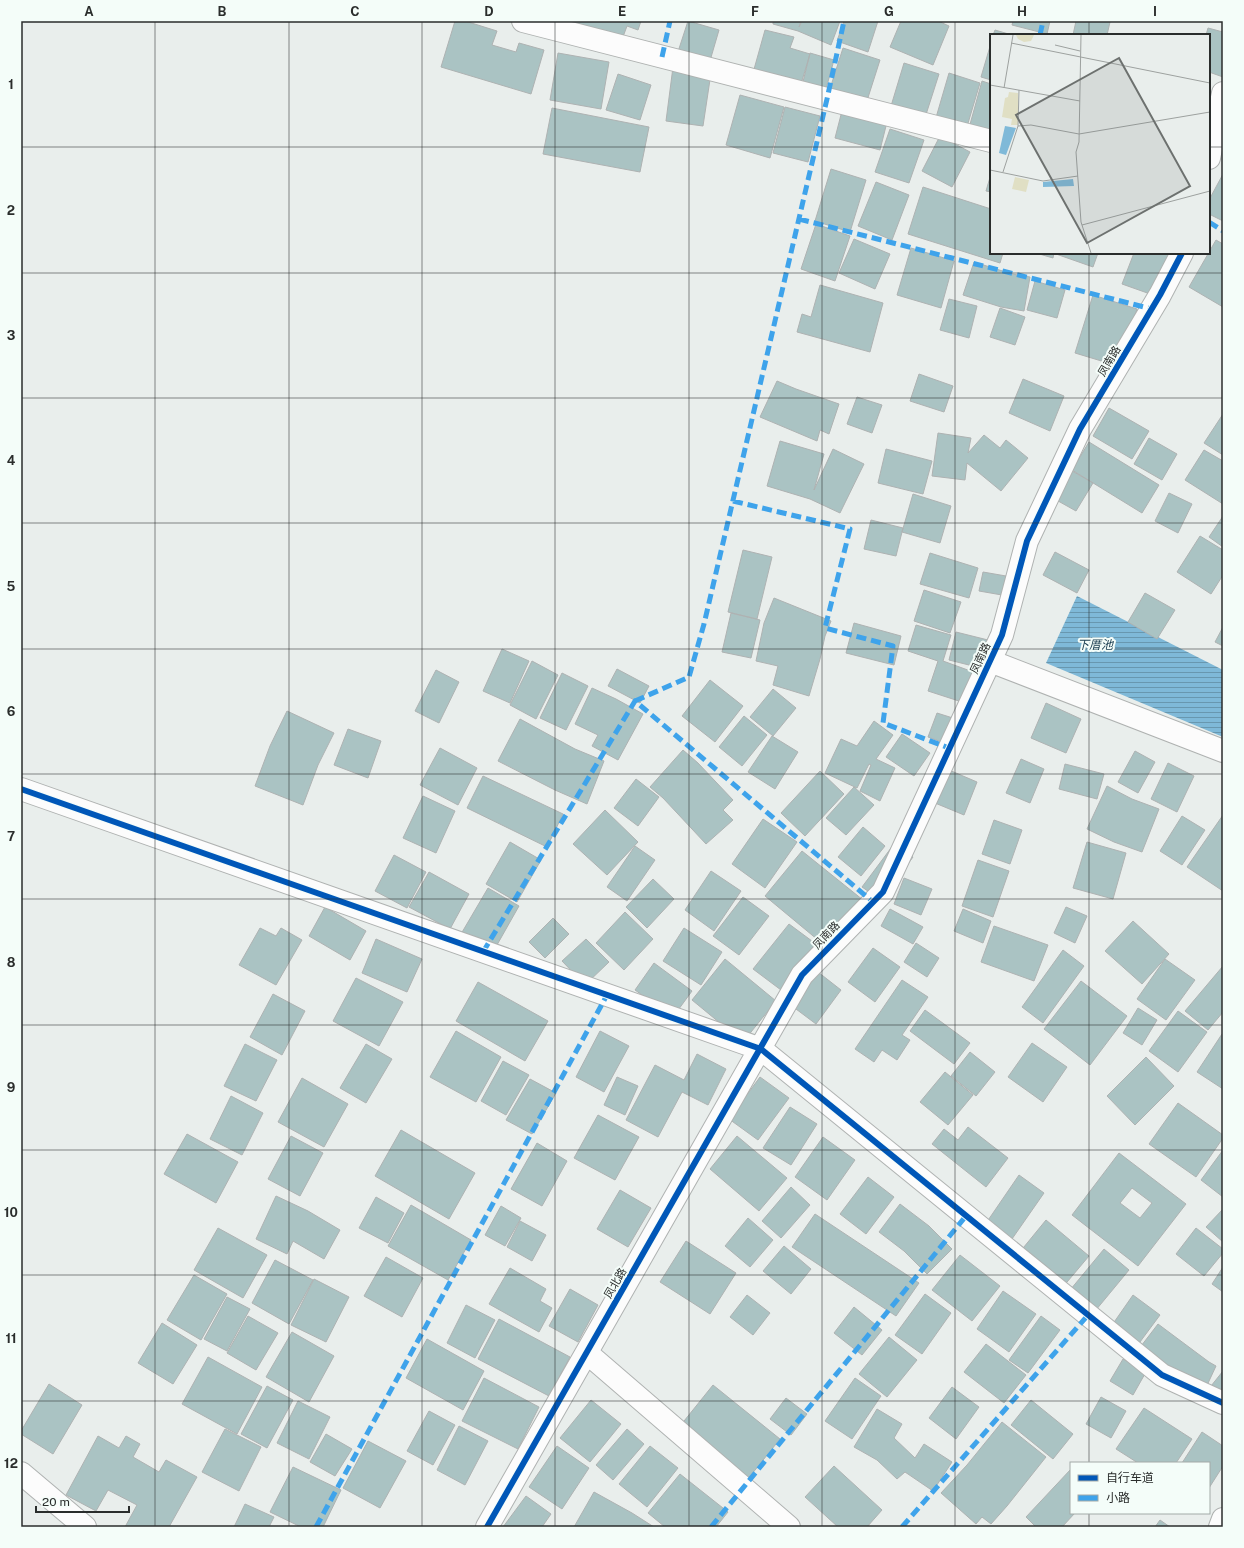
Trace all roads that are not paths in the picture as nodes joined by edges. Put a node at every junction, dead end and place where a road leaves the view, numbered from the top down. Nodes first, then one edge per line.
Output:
1 (523, 21) edge
2 (1223, 93) edge
3 (990, 141) edge
4 (1210, 153) edge
5 (1181, 254) edge
6 (990, 661) junction
7 (1223, 751) edge
8 (21, 789) edge
9 (761, 1049) junction
10 (587, 1353) junction
11 (1223, 1403) edge
12 (21, 1473) edge
13 (1223, 1519) edge
14 (85, 1527) edge
15 (487, 1527) edge
16 (789, 1527) edge
17 (1220, 1527) edge

1 - 3 street
2 - 4 street
5 - 6 street, 凤南路
6 - 7 street
6 - 9 street, 凤南路
8 - 9 street
9 - 10 street, 凤北路
9 - 11 street
10 - 15 street, 凤北路
10 - 16 street
12 - 14 street
13 - 17 street

